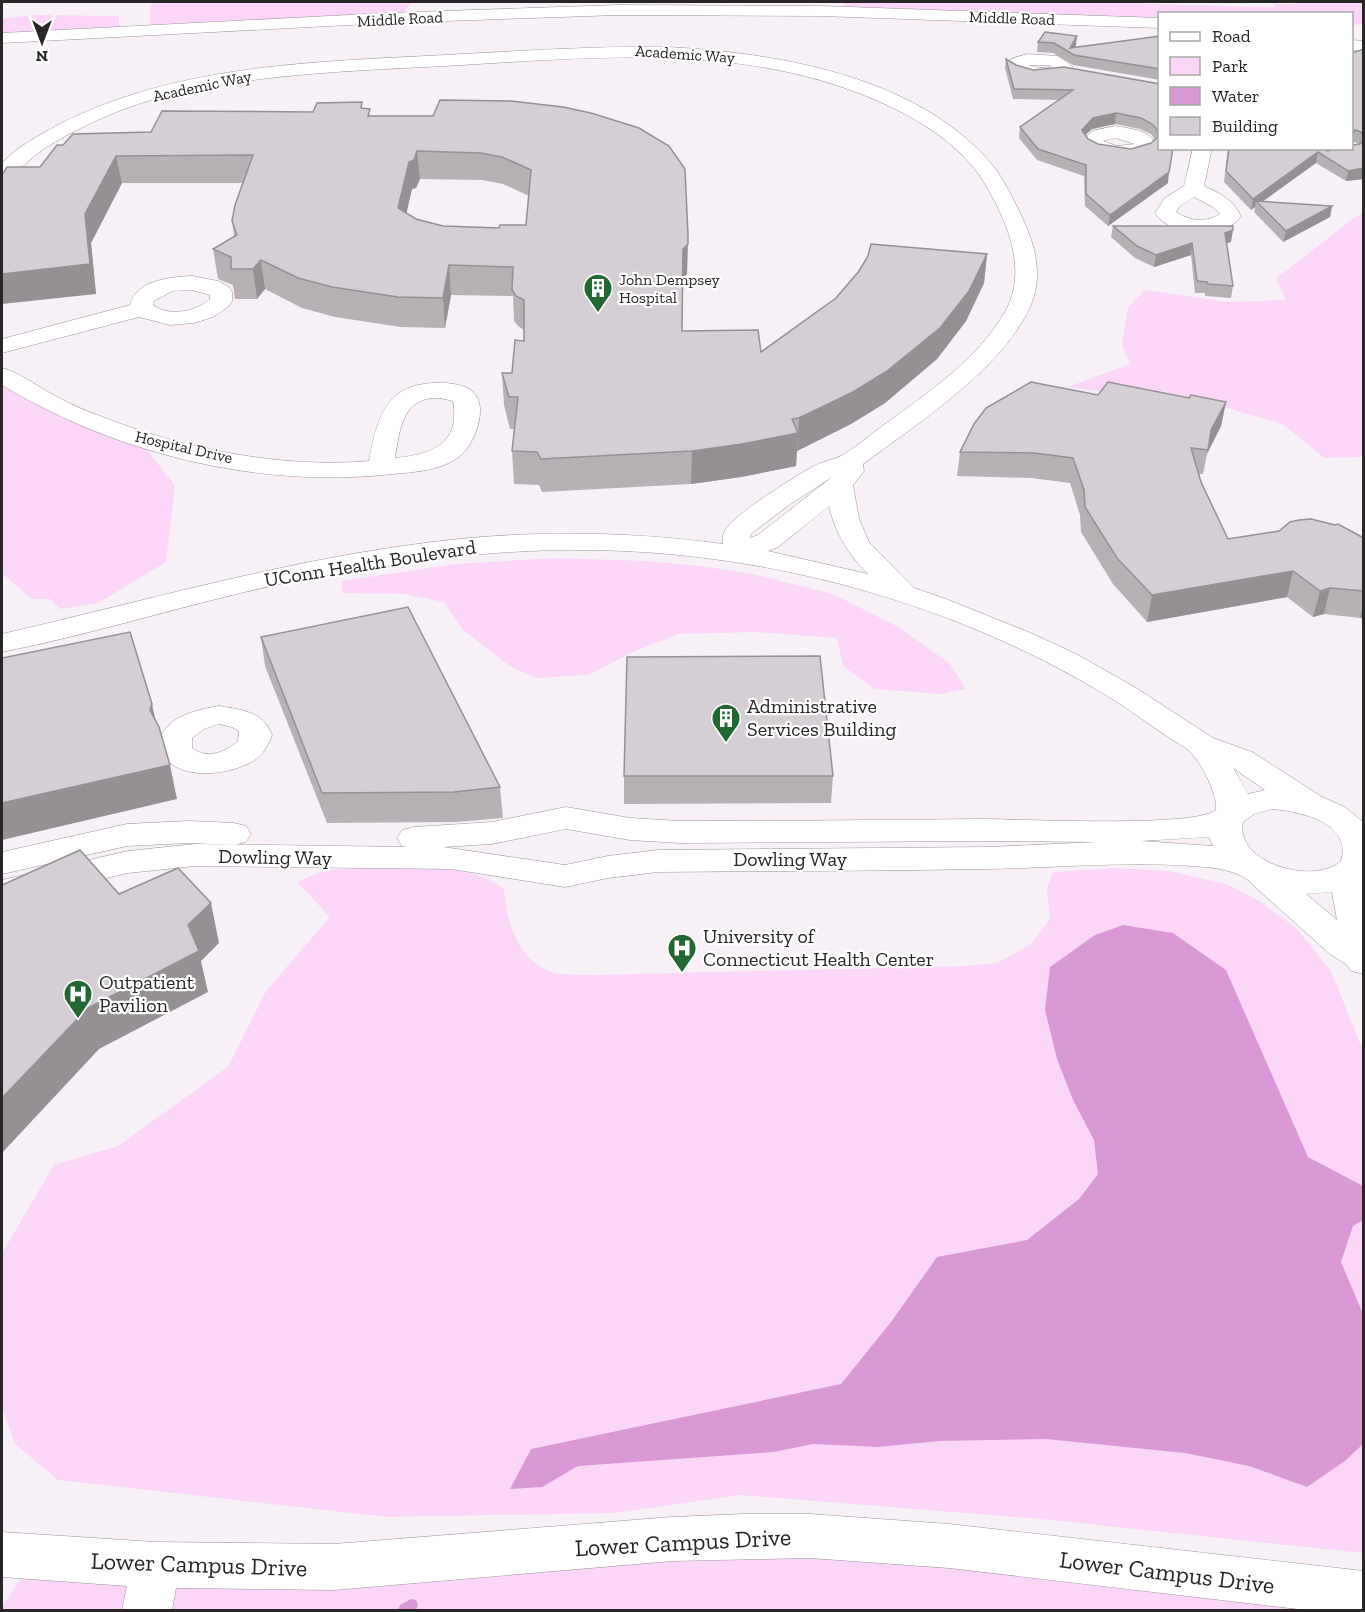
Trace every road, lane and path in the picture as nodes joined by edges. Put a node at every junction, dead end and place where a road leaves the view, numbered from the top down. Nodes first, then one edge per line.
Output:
1 (438, 9) edge
2 (1158, 23) edge
3 (2, 39) edge
4 (458, 44) junction
5 (430, 62) junction
6 (1062, 70) edge
7 (1084, 74) edge
8 (1197, 150) edge
9 (2, 174) edge
10 (1193, 189) dead end
11 (143, 309) dead end
12 (2, 345) edge
13 (2, 375) edge
14 (380, 469) dead end
15 (845, 473) junction
16 (737, 553) junction
17 (906, 594) junction
18 (2, 643) edge
19 (187, 726) junction
20 (157, 732) edge
21 (1206, 748) junction
22 (206, 764) junction
23 (169, 772) edge
24 (1317, 807) junction
25 (1364, 815) edge
26 (1230, 816) junction
27 (593, 822) junction
28 (544, 823) junction
29 (986, 844) junction
30 (1358, 862) edge
31 (2, 863) edge
32 (593, 870) junction
33 (1253, 870) junction
34 (550, 874) junction
35 (2, 891) edge
36 (1362, 959) edge
37 (2, 1555) edge
38 (151, 1588) edge
39 (1364, 1594) edge

1 - 2 street, Middle Road
1 - 3 street, Middle Road
1 - 4 street
1 - 5 street
4 - 5 street, Academic Way
4 - 15 street, Academic Way
5 - 9 street, Academic Way
6 - 7 street
8 - 10 street
11 - 12 street
13 - 14 street, Hospital Drive
15 - 16 street, Academic Way
15 - 17 street
16 - 17 street, UConn Health Boulevard
16 - 18 street, UConn Health Boulevard
17 - 21 street, UConn Health Boulevard
19 - 20 street
19 - 22 street
19 - 22 street
21 - 24 street, UConn Health Boulevard
21 - 26 street
22 - 23 street
24 - 25 street
24 - 26 street
24 - 30 street
26 - 29 street, Dowling Way
26 - 33 street
27 - 28 street, Dowling Way
27 - 29 street, Dowling Way
27 - 32 street
28 - 31 street, Dowling Way
28 - 34 street
29 - 32 street, Dowling Way
29 - 33 street, Dowling Way
30 - 33 street
30 - 36 street
32 - 34 street, Dowling Way
33 - 36 street
34 - 35 street, Dowling Way
37 - 38 street, Lower Campus Drive
38 - 39 street, Lower Campus Drive

